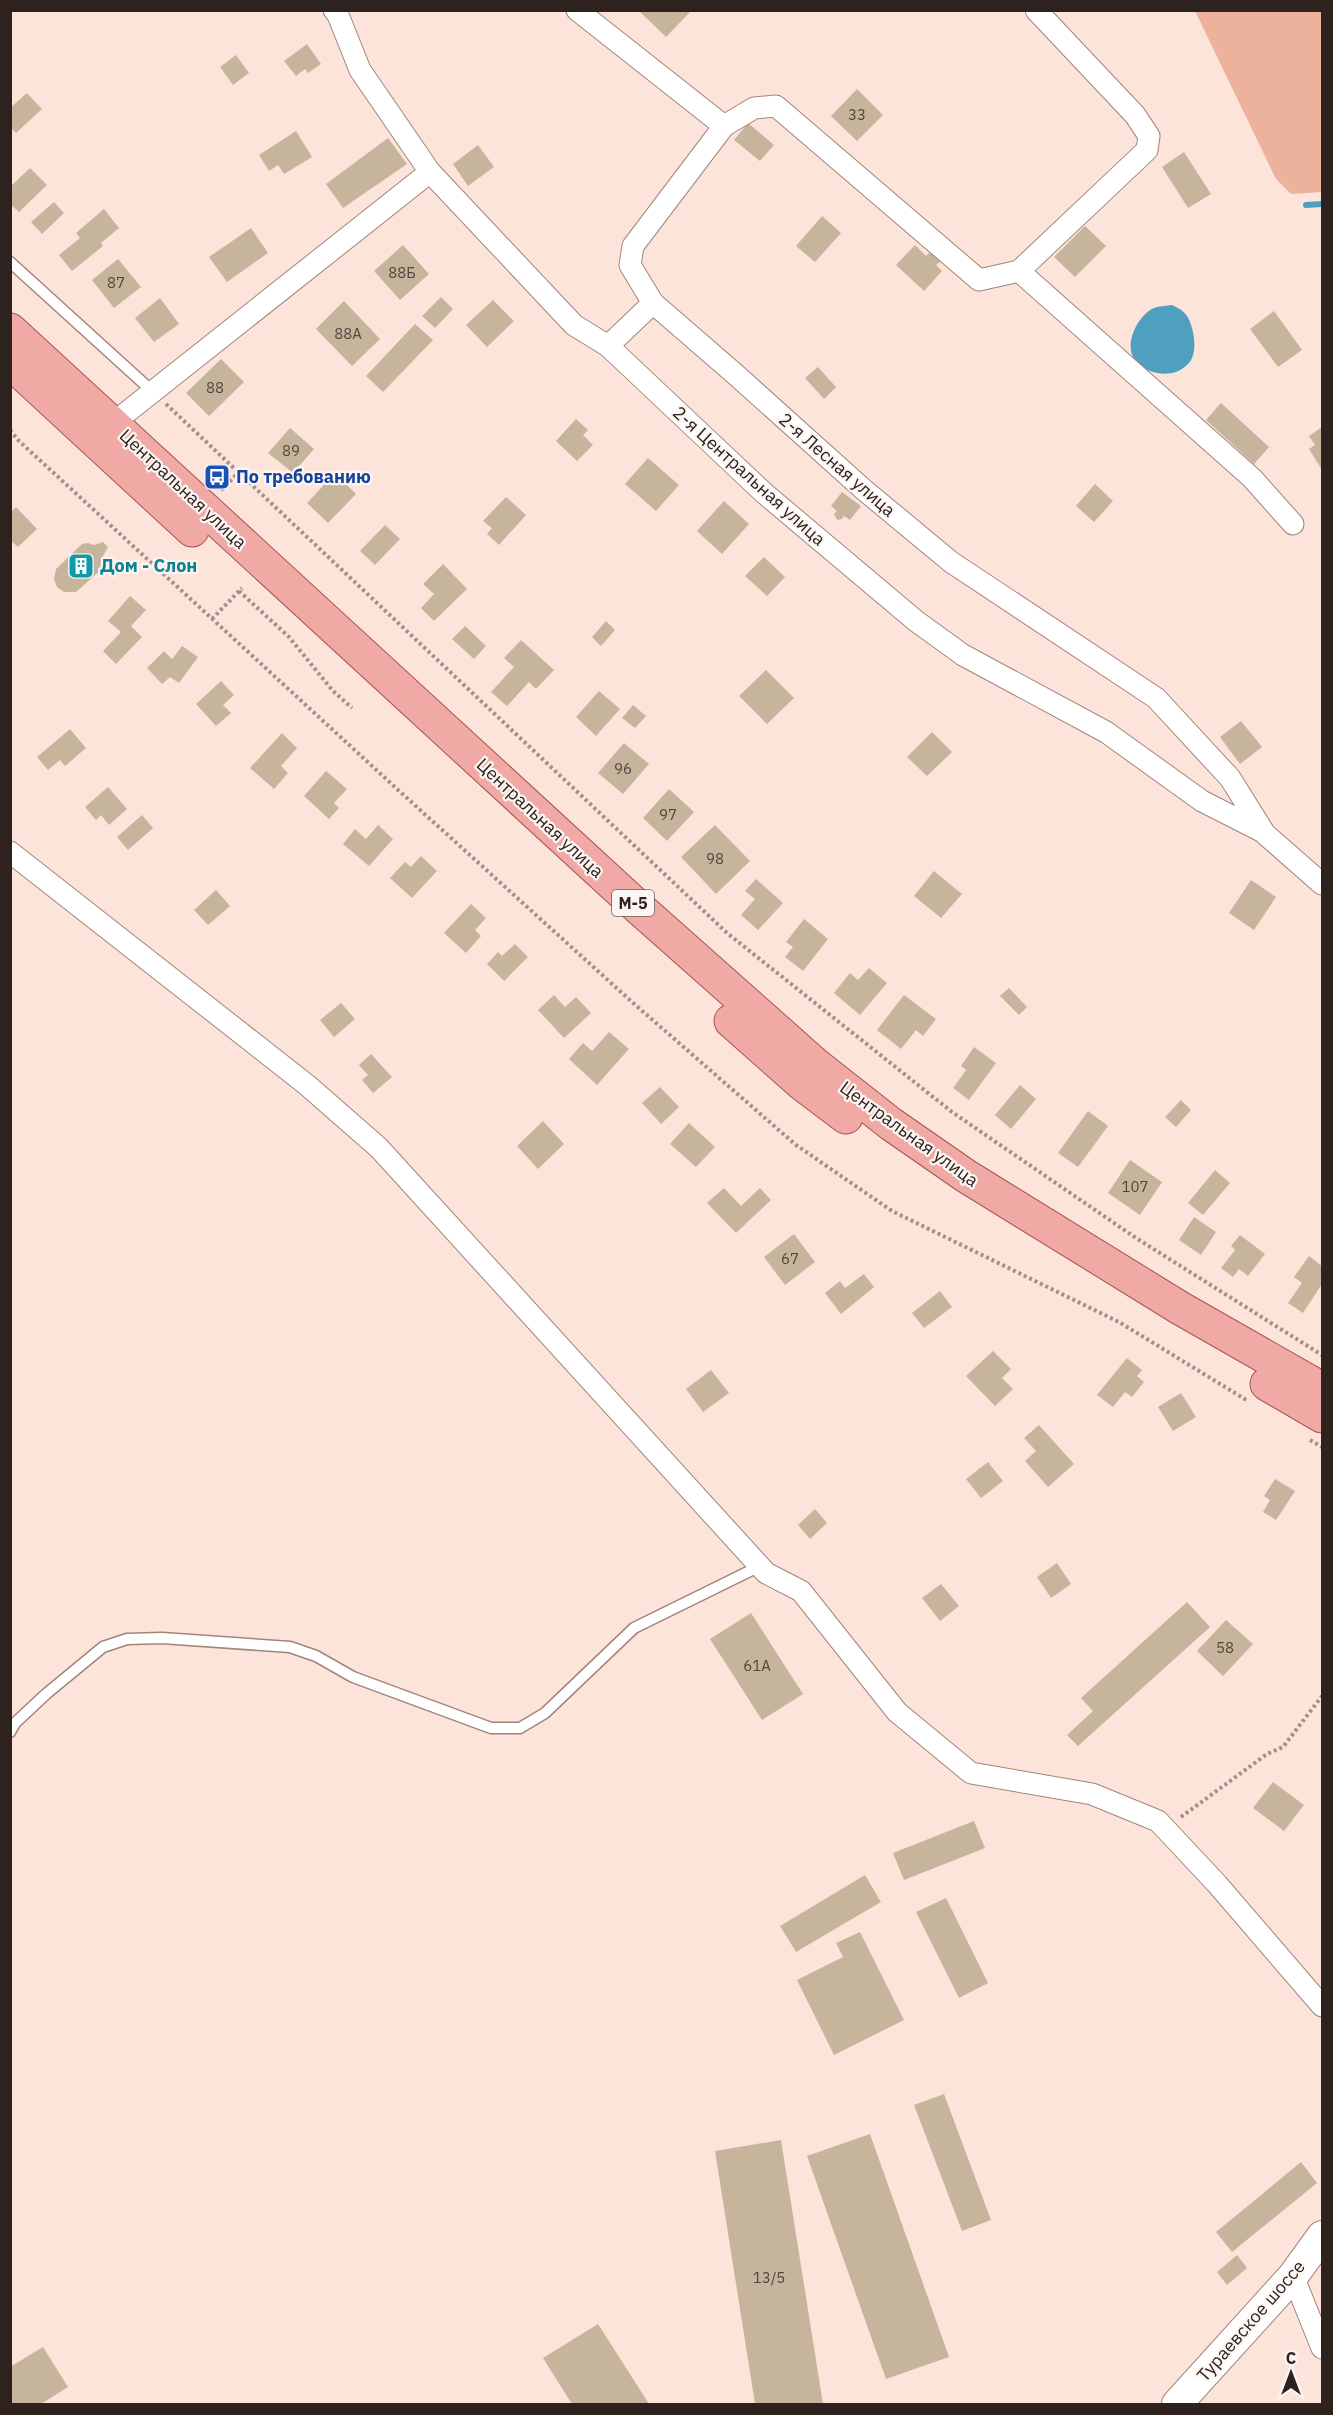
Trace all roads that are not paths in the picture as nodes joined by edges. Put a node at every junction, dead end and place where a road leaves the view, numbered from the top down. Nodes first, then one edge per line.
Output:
1 (334, 10) edge
2 (577, 10) edge
3 (1036, 10) edge
4 (724, 126) junction
5 (430, 172) junction
6 (10, 262) edge
7 (1019, 271) junction
8 (653, 303) junction
9 (10, 330) edge
10 (608, 346) junction
11 (10, 362) edge
12 (152, 391) junction
13 (112, 424) junction
14 (1293, 524) dead end
15 (1265, 834) junction
16 (10, 852) edge
17 (1323, 884) edge
18 (1323, 1389) edge
19 (1316, 1428) edge
20 (760, 1566) junction
21 (10, 1732) edge
22 (1323, 2006) edge
23 (1323, 2236) edge
24 (1293, 2276) junction
25 (1323, 2348) edge
26 (1177, 2404) edge

1 - 5 street, 2-я Центральная улица
2 - 4 street
3 - 7 street
4 - 7 street
4 - 8 street, 2-я Лесная улица
5 - 10 street, 2-я Центральная улица
5 - 12 street
6 - 12 lane
7 - 14 street
8 - 10 street
8 - 15 street, 2-я Лесная улица
9 - 13 main road, Центральная улица / М-5
10 - 15 street, 2-я Центральная улица
11 - 19 main road, Центральная улица / М-5
12 - 13 street
13 - 18 main road, Центральная улица / М-5
15 - 17 street, 2-я Лесная улица
16 - 20 street
20 - 21 lane
20 - 22 street
23 - 24 main road, Тураевское шоссе
24 - 25 street
24 - 26 main road, Тураевское шоссе

